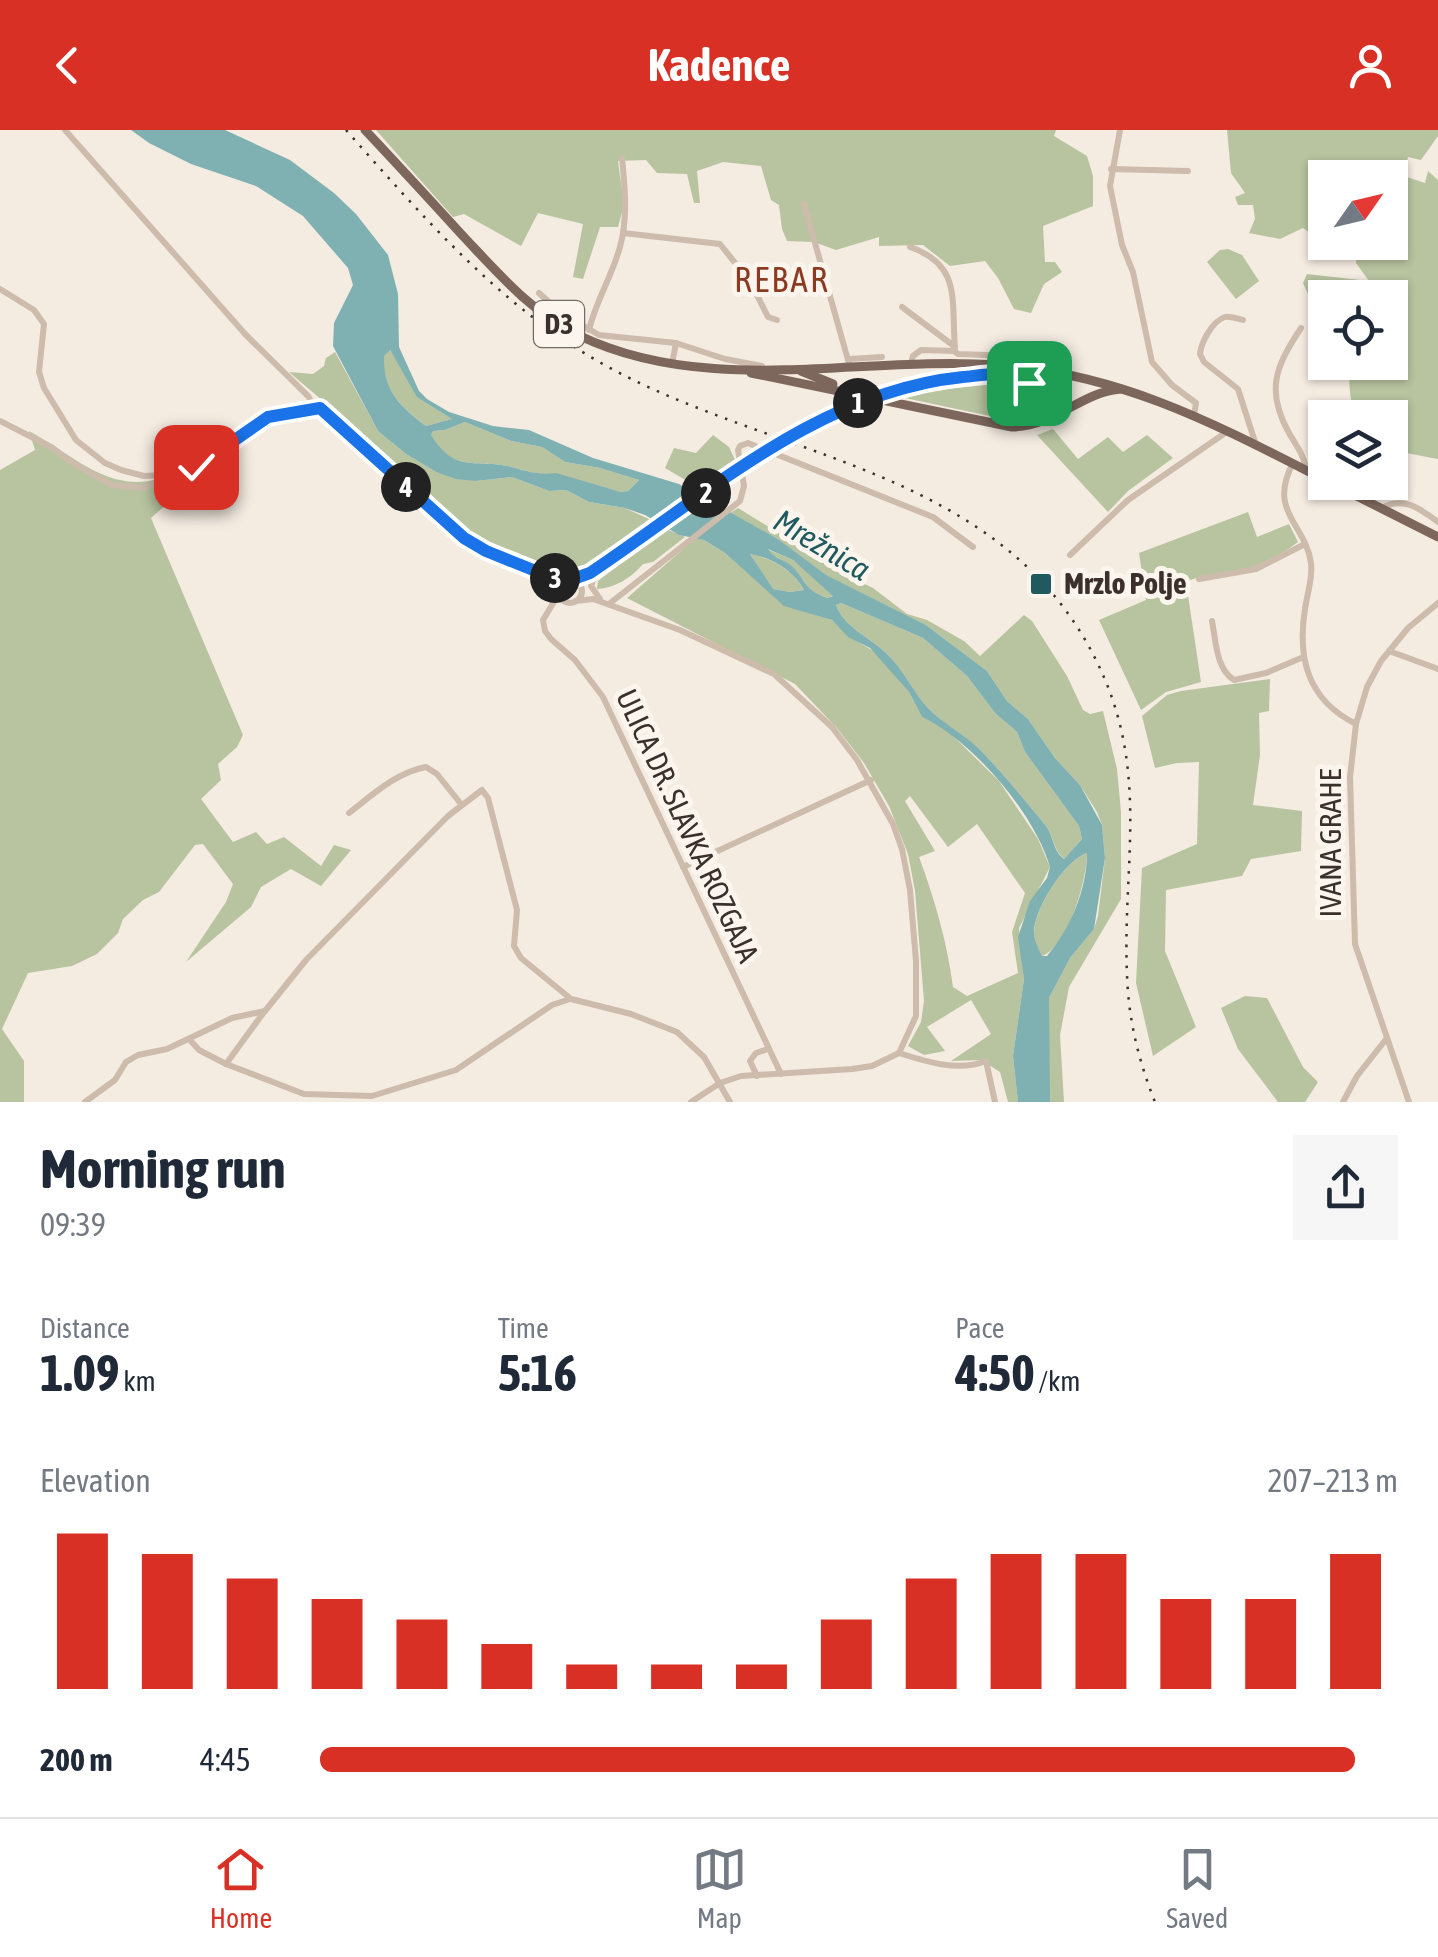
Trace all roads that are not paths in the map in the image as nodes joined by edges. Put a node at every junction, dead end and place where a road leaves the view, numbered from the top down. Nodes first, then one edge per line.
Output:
1 (65, 130) edge
2 (366, 130) edge
3 (1120, 130) edge
4 (622, 158) dead end
5 (1111, 169) junction
6 (1188, 171) dead end
7 (804, 204) dead end
8 (623, 232) junction
9 (910, 247) dead end
10 (0, 288) edge
11 (539, 293) dead end
12 (902, 306) dead end
13 (778, 320) dead end
14 (1243, 320) dead end
15 (1302, 328) dead end
16 (589, 330) junction
17 (676, 343) junction
18 (955, 349) junction
19 (1014, 356) dead end
20 (882, 357) dead end
21 (850, 363) junction
22 (672, 364) junction
23 (911, 364) junction
24 (728, 368) junction
25 (778, 369) junction
26 (798, 369) junction
27 (1044, 372) junction
28 (1011, 374) junction
29 (1136, 391) junction
30 (859, 394) junction
31 (315, 408) junction
32 (1033, 411) junction
33 (1194, 415) junction
34 (0, 421) edge
35 (1012, 427) junction
36 (1228, 430) junction
37 (1256, 445) junction
38 (1293, 464) junction
39 (1306, 470) joint
40 (176, 474) junction
41 (1364, 500) edge
42 (1380, 508) junction
43 (1438, 522) edge
44 (1438, 536) edge
45 (1303, 545) junction
46 (974, 547) dead end
47 (1070, 555) dead end
48 (598, 568) junction
49 (590, 573) junction
50 (542, 574) junction
51 (568, 579) junction
52 (1199, 579) dead end
53 (582, 587) junction
54 (626, 588) junction
55 (558, 594) junction
56 (593, 599) junction
57 (573, 602) junction
58 (1438, 603) edge
59 (607, 604) junction
60 (549, 611) junction
61 (631, 612) junction
62 (1212, 621) dead end
63 (1389, 651) junction
64 (1301, 658) junction
65 (1438, 669) edge
66 (1356, 724) junction
67 (871, 780) junction
68 (461, 804) junction
69 (349, 813) dead end
70 (683, 867) junction
71 (571, 999) junction
72 (265, 1011) junction
73 (1388, 1037) junction
74 (189, 1039) junction
75 (768, 1049) junction
76 (899, 1054) junction
77 (226, 1064) junction
78 (782, 1074) junction
79 (758, 1077) junction
80 (720, 1083) junction
81 (85, 1102) edge
82 (691, 1102) edge
83 (730, 1102) edge
84 (996, 1102) edge
85 (1344, 1102) edge
86 (1409, 1102) edge

1 - 31 street
2 - 22 main road, D3
3 - 5 street
4 - 8 street
5 - 6 street
5 - 33 street
7 - 21 street
8 - 13 street
8 - 16 street
9 - 18 street
10 - 40 street
11 - 16 street
12 - 18 street
14 - 37 street
15 - 39 street
16 - 17 street
17 - 22 street
17 - 25 street
18 - 19 street
18 - 23 street
20 - 21 street
21 - 23 main road, D3
21 - 26 main road, D3
22 - 24 main road, D3
23 - 27 main road, D3
24 - 25 main road, D3
24 - 30 main road, D3
25 - 26 main road, D3
26 - 30 main road
27 - 28 street
27 - 29 main road, D3
27 - 32 main road
28 - 32 street
28 - 48 street
29 - 33 main road, D3
29 - 35 main road, D3
30 - 35 main road, D3
31 - 40 street
31 - 50 street
32 - 35 main road
33 - 36 main road, D3
34 - 40 street
36 - 37 main road, D3
36 - 47 street
37 - 38 main road, D3
38 - 39 main road, D3
38 - 45 street
41 - 42 main road, D3
42 - 43 street
42 - 44 main road, D3
45 - 52 street
45 - 64 street
46 - 54 street
48 - 49 street
48 - 59 street
49 - 51 street
49 - 53 street
50 - 51 street
50 - 55 street
51 - 53 street
51 - 55 street
53 - 56 street
53 - 57 street
54 - 59 street
54 - 61 street
55 - 57 street
55 - 60 street
56 - 57 street
56 - 59 street
57 - 60 street
58 - 63 street, IVANA GRAHE
59 - 61 street
60 - 70 street, ULICA DR. SLAVKA ROZGAJA
61 - 67 street
62 - 64 street
63 - 65 street
63 - 66 street, IVANA GRAHE
64 - 66 street
66 - 73 street, IVANA GRAHE
67 - 70 street
67 - 76 street
68 - 69 street
68 - 71 street
68 - 72 street
70 - 75 street, ULICA DR. SLAVKA ROZGAJA
71 - 77 street
71 - 80 street
72 - 74 street
72 - 77 street
73 - 85 street
73 - 86 street, IVANA GRAHE
74 - 77 street
74 - 81 street
75 - 78 street, ULICA DR. SLAVKA ROZGAJA
75 - 79 street
76 - 78 street
76 - 84 street
78 - 79 street
79 - 80 street
80 - 82 street
80 - 83 street

